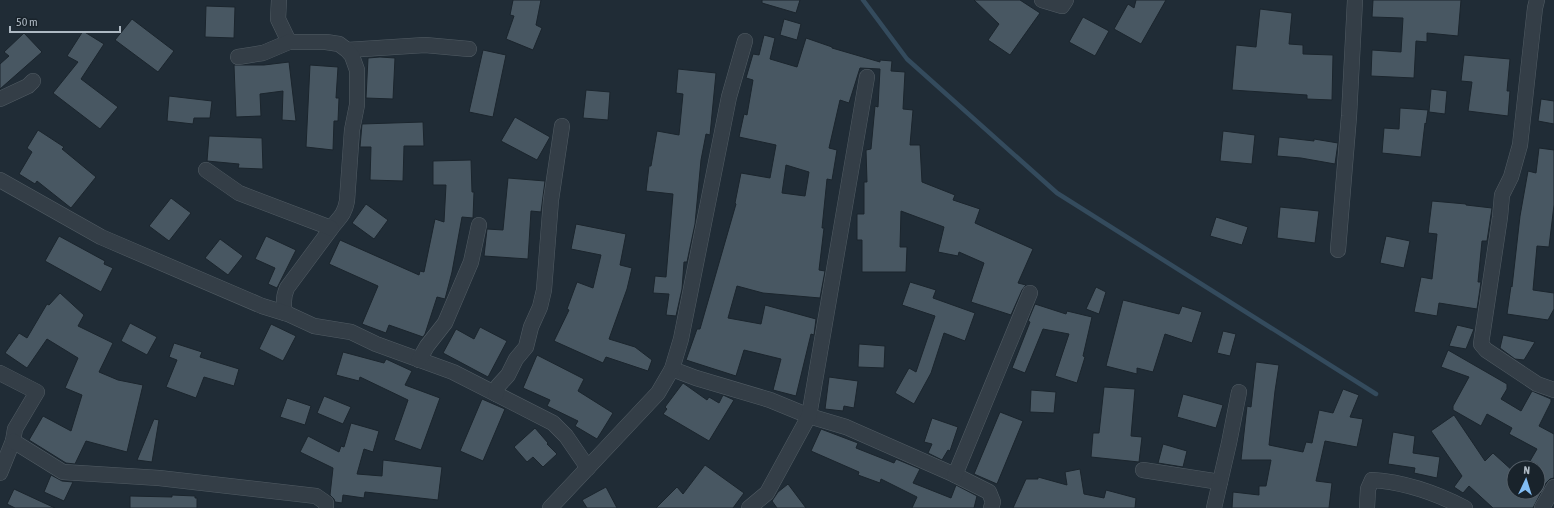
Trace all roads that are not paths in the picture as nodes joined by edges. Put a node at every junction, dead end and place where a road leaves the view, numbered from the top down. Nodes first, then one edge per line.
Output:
1 (279, 0) edge
2 (1042, 0) edge
3 (1066, 0) edge
4 (1355, 0) edge
5 (1537, 0) edge
6 (745, 41) dead end
7 (289, 42) junction
8 (469, 48) dead end
9 (347, 50) junction
10 (238, 57) dead end
11 (867, 77) dead end
12 (33, 81) dead end
13 (0, 99) edge
14 (562, 126) dead end
15 (206, 170) dead end
16 (0, 180) edge
17 (479, 225) dead end
18 (331, 228) junction
19 (1338, 250) dead end
20 (1030, 293) dead end
21 (285, 313) junction
22 (419, 360) junction
23 (672, 369) junction
24 (0, 373) edge
25 (1554, 390) edge
26 (1239, 392) dead end
27 (496, 394) junction
28 (809, 416) junction
29 (13, 441) junction
30 (588, 468) junction
31 (1143, 470) dead end
32 (0, 472) edge
33 (955, 475) junction
34 (1220, 482) junction
35 (1554, 487) edge
36 (326, 508) edge
37 (550, 508) edge
38 (749, 508) edge
39 (991, 508) edge
40 (1214, 508) edge
41 (1367, 508) edge
42 (1465, 508) edge
43 (1542, 508) edge

1 - 7 street
2 - 3 street
4 - 19 street
5 - 25 street
6 - 23 street
7 - 9 street
7 - 10 street
8 - 9 street
9 - 18 street
11 - 28 street
12 - 13 street
14 - 27 street
15 - 18 street
16 - 21 street
17 - 22 street
18 - 21 street
20 - 33 street
21 - 22 street
22 - 27 street
23 - 28 street
23 - 30 street
24 - 29 street
26 - 34 street
27 - 30 street
28 - 33 street
28 - 38 street
29 - 32 street
29 - 36 street
30 - 37 street
31 - 34 street
33 - 39 street
34 - 40 street
35 - 43 street
41 - 42 street

